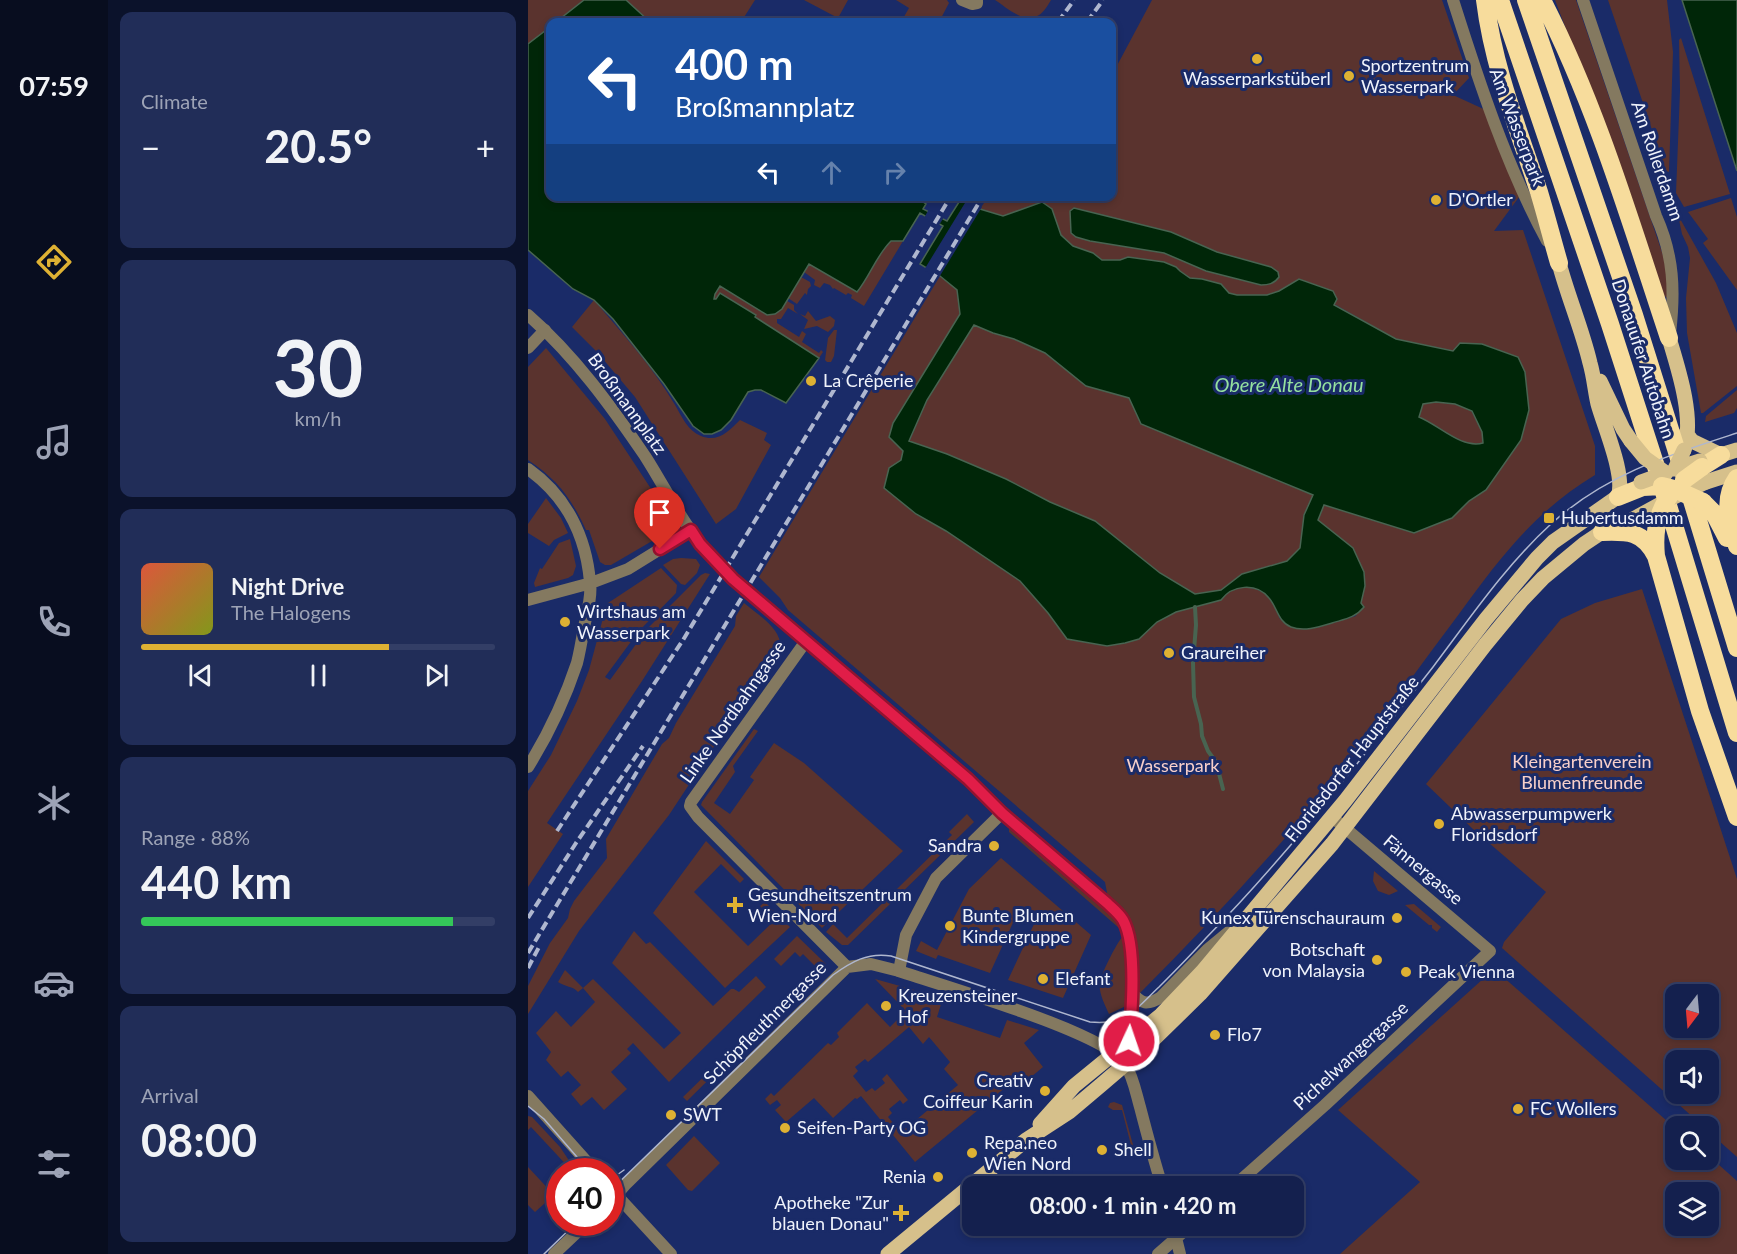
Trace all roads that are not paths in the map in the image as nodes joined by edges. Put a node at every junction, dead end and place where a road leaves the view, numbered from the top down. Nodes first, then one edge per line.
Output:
1 (962, 0) edge
2 (977, 0) edge
3 (1453, 0) edge
4 (1485, 0) edge
5 (1500, 0) edge
6 (1526, 0) edge
7 (1542, 0) edge
8 (1583, 0) edge
9 (1559, 263) junction
10 (528, 315) edge
11 (545, 330) junction
12 (1670, 338) junction
13 (528, 348) edge
14 (1590, 362) junction
15 (1689, 433) junction
16 (1729, 452) edge
17 (528, 469) edge
18 (1737, 472) edge
19 (1712, 474) edge
20 (1672, 483) junction
21 (1618, 497) junction
22 (1647, 500) junction
23 (689, 527) junction
24 (1602, 532) junction
25 (1737, 546) edge
26 (1737, 555) edge
27 (1656, 556) junction
28 (591, 584) junction
29 (528, 600) edge
30 (806, 641) junction
31 (1737, 648) edge
32 (1737, 733) edge
33 (528, 767) edge
34 (1002, 813) junction
35 (1332, 817) junction
36 (1737, 817) edge
37 (1345, 828) junction
38 (1249, 915) junction
39 (1490, 951) joint
40 (847, 967) junction
41 (898, 971) junction
42 (1131, 992) junction
43 (1129, 1041) junction
44 (1121, 1058) junction
45 (528, 1096) edge
46 (583, 1158) edge
47 (1159, 1176) edge
48 (1245, 1176) edge
49 (624, 1186) edge
50 (624, 1206) edge
51 (573, 1236) edge
52 (1171, 1236) edge
53 (1175, 1236) edge
54 (554, 1254) edge
55 (671, 1254) edge
56 (888, 1254) edge
57 (1158, 1254) edge
58 (1180, 1254) edge

1 - 2 street
3 - 9 street, Am Wasserpark
4 - 9 highway
5 - 32 highway, Donauufer Autobahn
6 - 31 highway, Donauufer Autobahn
7 - 12 highway
8 - 12 street, Am Rollerdamm
9 - 14 main road
10 - 11 street, Broßmannplatz
11 - 13 street
11 - 23 street, Broßmannplatz
12 - 15 main road
14 - 20 main road, bridge
14 - 21 main road
15 - 16 main road
15 - 20 main road, bridge
16 - 19 highway
17 - 28 street
18 - 19 main road
19 - 20 highway, bridge
19 - 25 highway
20 - 22 highway
20 - 22 highway
20 - 26 highway, bridge
21 - 22 highway
21 - 35 main road, Floridsdorfer Hauptstraße
22 - 24 main road, Floridsdorfer Hauptstraße
22 - 27 highway
23 - 28 street
23 - 30 street, Broßmannplatz
24 - 27 highway
24 - 37 main road, Floridsdorfer Hauptstraße
27 - 36 highway
28 - 29 street
28 - 33 street
30 - 34 street, Broßmannplatz
30 - 40 street, Linke Nordbahngasse
34 - 41 street
34 - 42 street, Broßmannplatz
35 - 37 street, Fännergasse
35 - 38 main road, Floridsdorfer Hauptstraße
37 - 39 street, Fännergasse
37 - 44 main road, Floridsdorfer Hauptstraße
38 - 42 street
38 - 43 main road, Floridsdorfer Hauptstraße
39 - 48 street, Pichelwangergasse
40 - 41 street, Schöpfleuthnergasse
40 - 49 street, Schöpfleuthnergasse
41 - 44 street, Schöpfleuthnergasse
42 - 43 street, Broßmannplatz
43 - 44 main road, Floridsdorfer Hauptstraße
44 - 47 street
44 - 56 main road, Floridsdorfer Hauptstraße
45 - 46 street
50 - 55 street
51 - 54 street
52 - 57 street
53 - 58 street

